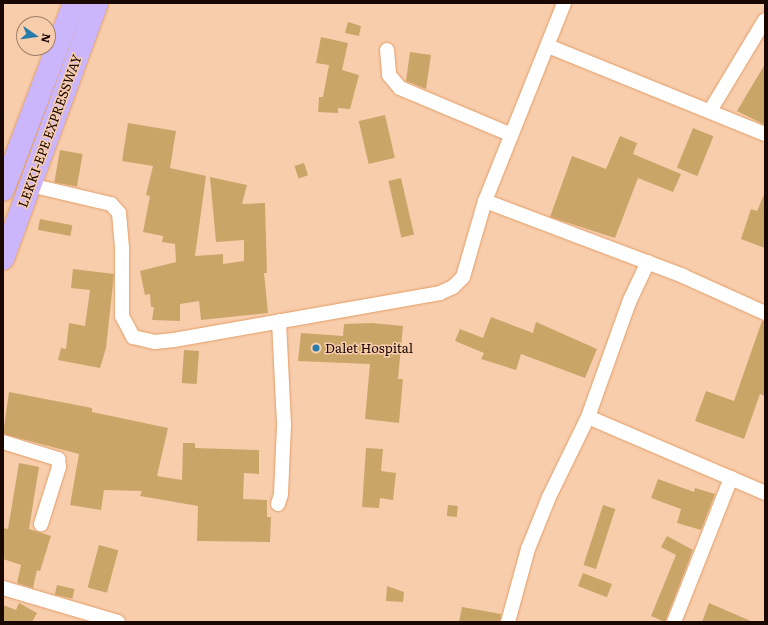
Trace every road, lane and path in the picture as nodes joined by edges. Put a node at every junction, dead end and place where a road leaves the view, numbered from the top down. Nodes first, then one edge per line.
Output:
1 (74, 3) edge
2 (97, 3) edge
3 (564, 3) edge
4 (765, 20) edge
5 (548, 46) junction
6 (387, 50) dead end
7 (710, 111) junction
8 (765, 134) edge
9 (512, 135) junction
10 (30, 185) junction
11 (3, 190) edge
12 (485, 201) junction
13 (3, 259) edge
14 (648, 262) junction
15 (765, 313) edge
16 (279, 321) junction
17 (588, 417) junction
18 (3, 442) edge
19 (731, 478) junction
20 (765, 493) edge
21 (278, 504) dead end
22 (42, 524) dead end
23 (3, 588) edge
24 (118, 622) edge
25 (508, 622) edge
26 (674, 622) edge

1 - 11 highway, LEKKI-EPE EXPRESSWAY
2 - 10 highway, LEKKI-EPE EXPRESSWAY
3 - 5 street
4 - 7 street
5 - 7 street
5 - 9 street
6 - 9 street
7 - 8 street
9 - 12 street
10 - 13 highway, LEKKI-EPE EXPRESSWAY
10 - 16 street
12 - 14 street
12 - 16 street
14 - 15 street
14 - 17 street
16 - 21 street
17 - 19 street
17 - 25 street
18 - 22 street
19 - 20 street
19 - 26 street
23 - 24 street

